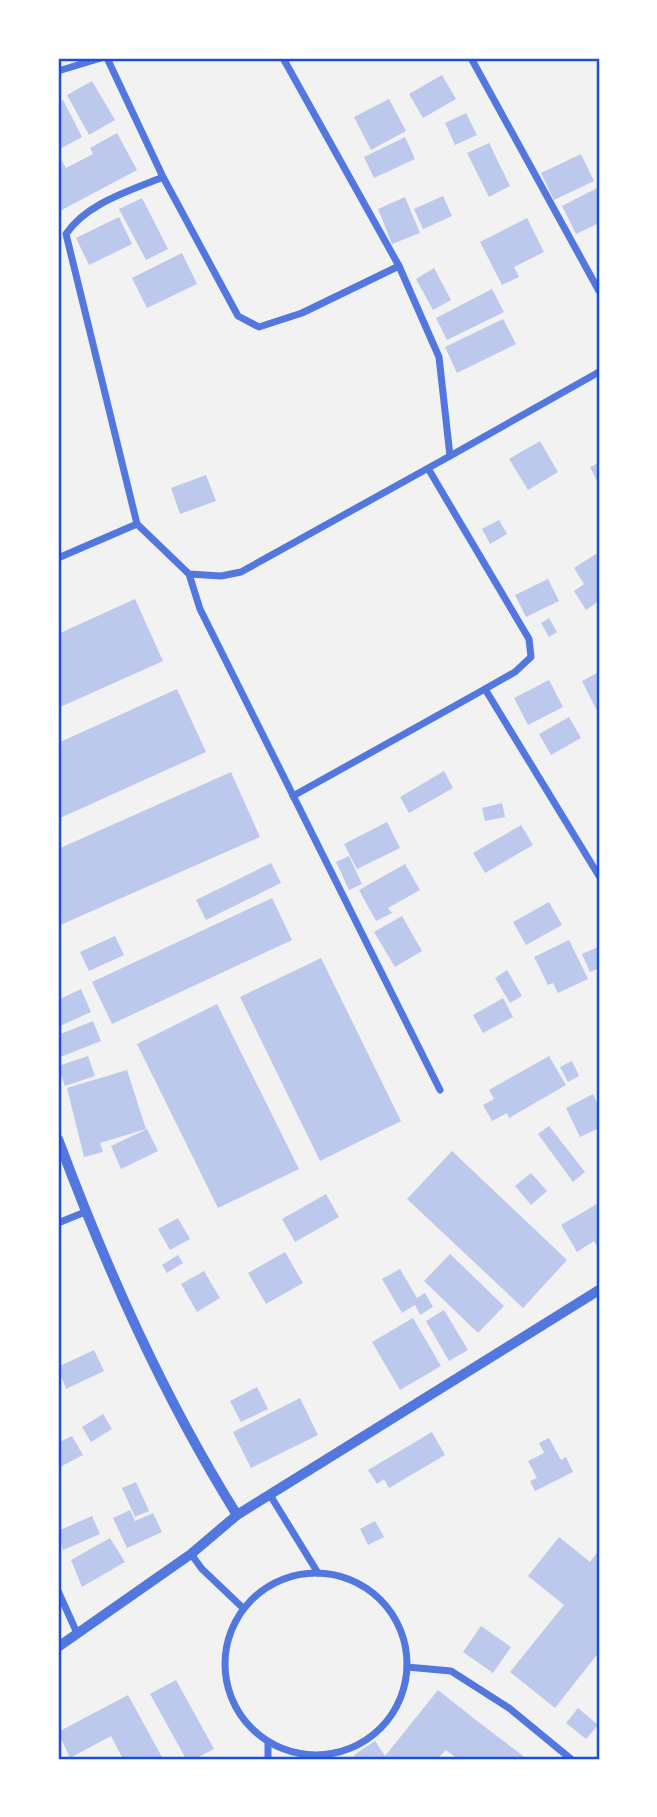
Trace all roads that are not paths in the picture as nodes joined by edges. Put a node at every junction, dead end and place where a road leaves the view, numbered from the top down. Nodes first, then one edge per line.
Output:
1 (101, 58) edge
2 (107, 58) edge
3 (283, 58) edge
4 (471, 58) edge
5 (58, 71) edge
6 (163, 177) junction
7 (399, 266) junction
8 (599, 291) edge
9 (599, 372) edge
10 (450, 456) junction
11 (429, 470) junction
12 (137, 524) junction
13 (58, 558) edge
14 (189, 574) junction
15 (485, 689) junction
16 (293, 796) junction
17 (599, 876) edge
18 (440, 1090) dead end
19 (58, 1139) edge
20 (85, 1212) junction
21 (58, 1223) edge
22 (599, 1290) edge
23 (270, 1495) junction
24 (237, 1515) junction
25 (191, 1554) junction
26 (318, 1573) junction
27 (58, 1591) edge
28 (243, 1608) junction
29 (77, 1633) junction
30 (58, 1647) edge
31 (407, 1667) junction
32 (268, 1742) junction
33 (268, 1759) edge
34 (571, 1759) edge

1 - 5 street
2 - 6 street
3 - 7 street
4 - 8 street
6 - 7 street
6 - 12 street
7 - 10 street
9 - 10 street
10 - 11 street
11 - 14 street
11 - 15 street
12 - 13 street
12 - 14 street
14 - 16 street
15 - 16 street
15 - 17 street
16 - 18 street
19 - 20 street
20 - 21 street
20 - 24 street
22 - 23 street
23 - 24 street
23 - 26 street
24 - 25 street
25 - 28 street
25 - 29 street
26 - 28 street
26 - 31 street
27 - 29 street
28 - 32 street
29 - 30 street
31 - 32 street
31 - 34 street
32 - 33 street

